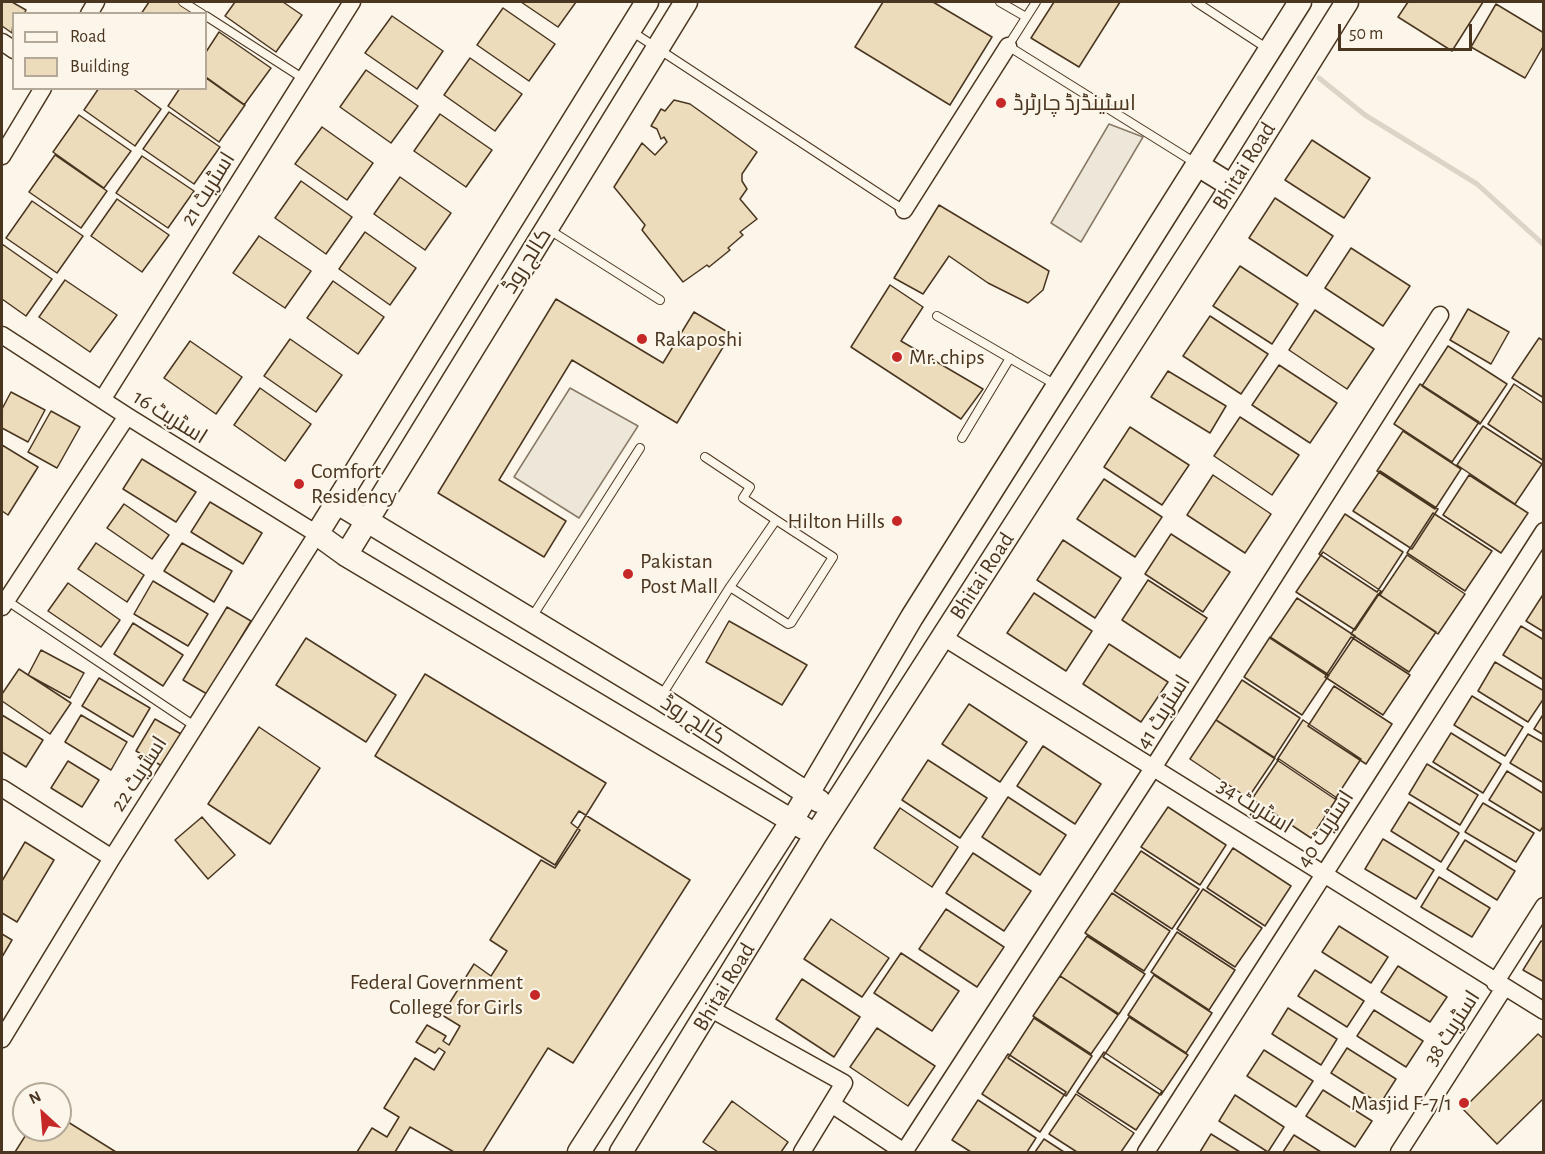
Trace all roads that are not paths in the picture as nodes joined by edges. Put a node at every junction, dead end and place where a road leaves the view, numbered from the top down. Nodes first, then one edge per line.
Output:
1 (183, 2) edge
2 (352, 2) edge
3 (647, 2) edge
4 (686, 2) edge
5 (1000, 2) edge
6 (1036, 2) edge
7 (1196, 2) edge
8 (1300, 2) edge
9 (1347, 2) edge
10 (199, 12) edge
11 (207, 17) edge
12 (1026, 17) junction
13 (630, 30) junction
14 (1008, 46) junction
15 (657, 47) junction
16 (1270, 50) junction
17 (304, 80) junction
18 (43, 90) edge
19 (2, 156) edge
20 (1198, 165) junction
21 (1232, 186) junction
22 (904, 210) joint
23 (547, 229) junction
24 (660, 300) dead end
25 (1440, 315) dead end
26 (937, 316) dead end
27 (2, 335) edge
28 (1010, 358) junction
29 (1059, 387) junction
30 (102, 400) junction
31 (127, 416) junction
32 (962, 438) dead end
33 (640, 448) dead end
34 (705, 457) dead end
35 (336, 502) junction
36 (367, 520) junction
37 (776, 520) junction
38 (1544, 531) edge
39 (317, 534) junction
40 (346, 555) junction
41 (730, 587) junction
42 (4, 604) edge
43 (912, 617) junction
44 (530, 619) junction
45 (943, 637) junction
46 (660, 698) junction
47 (196, 727) junction
48 (1153, 768) junction
49 (2, 788) edge
50 (807, 794) junction
51 (832, 810) junction
52 (793, 819) junction
53 (815, 836) junction
54 (112, 858) junction
55 (1322, 875) junction
56 (1544, 906) edge
57 (1500, 986) junction
58 (711, 1009) junction
59 (1544, 1011) edge
60 (2, 1039) edge
61 (832, 1105) junction
62 (579, 1152) edge
63 (621, 1152) edge
64 (802, 1152) edge
65 (1146, 1152) edge
66 (1399, 1152) edge

1 - 10 lane
2 - 17 street, اسٹریٹ 21
3 - 13 street, کالج روڈ
4 - 15 street, کالج روڈ
5 - 12 lane
6 - 12 lane
7 - 16 lane
8 - 16 street, Bhitai Road
9 - 21 street, Bhitai Road
11 - 17 lane
12 - 14 lane
13 - 15 lane
13 - 35 street, کالج روڈ
14 - 20 lane
14 - 22 street
15 - 22 lane
15 - 23 street, کالج روڈ
16 - 20 street, Bhitai Road
17 - 30 street, اسٹریٹ 21
18 - 19 street
20 - 21 street
20 - 29 street, Bhitai Road
21 - 45 street, Bhitai Road
23 - 24 lane
23 - 36 street, کالج روڈ
25 - 48 street, اسٹریٹ 41
26 - 28 lane
27 - 30 street, اسٹریٹ 16
28 - 29 lane
28 - 32 lane
29 - 43 street, Bhitai Road
30 - 31 street, اسٹریٹ 16
31 - 39 street, اسٹریٹ 16
31 - 42 street
33 - 44 lane
34 - 37 lane
35 - 36 street, کالج روڈ
35 - 39 street, کالج روڈ
36 - 40 street, کالج روڈ
36 - 44 street, کالج روڈ
37 - 41 lane
37 - 41 lane
38 - 55 street, اسٹریٹ 40
39 - 40 street, کالج روڈ
39 - 47 street, اسٹریٹ 22
40 - 52 street, کالج روڈ
41 - 46 lane
42 - 47 lane
43 - 45 street
43 - 50 street, Bhitai Road
44 - 46 street, کالج روڈ
45 - 48 street, اسٹریٹ 34
45 - 51 street, Bhitai Road
46 - 50 street, کالج روڈ
47 - 54 street, اسٹریٹ 22
48 - 55 street, اسٹریٹ 34
48 - 61 street, اسٹریٹ 41
49 - 54 street
50 - 51 street, کالج روڈ
50 - 52 street, Bhitai Road
51 - 53 street, Bhitai Road
52 - 53 street, کالج روڈ
52 - 62 street, Bhitai Road
53 - 58 street, Bhitai Road
54 - 60 street, اسٹریٹ 22
55 - 57 street, اسٹریٹ 34
55 - 65 street, اسٹریٹ 40
56 - 57 street, اسٹریٹ 38
57 - 59 street, اسٹریٹ 34
57 - 66 street, اسٹریٹ 38
58 - 61 street
58 - 63 street, Bhitai Road
61 - 64 street

